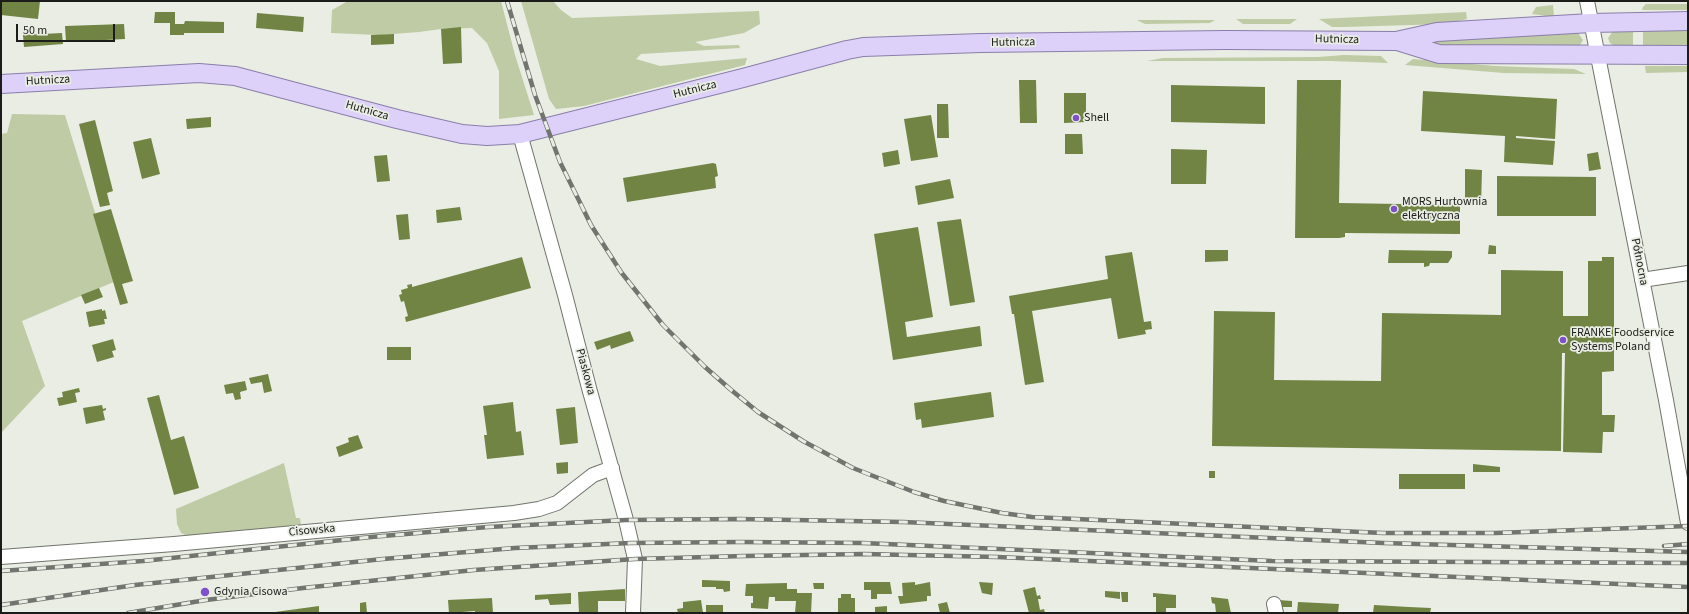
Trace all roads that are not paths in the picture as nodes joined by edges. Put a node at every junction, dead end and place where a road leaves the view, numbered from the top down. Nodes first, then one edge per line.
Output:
1 (1587, 1) edge
2 (1688, 21) edge
3 (1591, 24) junction
4 (1396, 41) junction
5 (1688, 55) edge
6 (1598, 56) junction
7 (1, 84) edge
8 (520, 134) junction
9 (1688, 273) edge
10 (1642, 280) junction
11 (612, 468) junction
12 (1688, 523) edge
13 (1, 557) edge
14 (633, 613) edge

1 - 3 street, Północna
2 - 3 main road, Hutnicza
3 - 4 main road, Hutnicza
3 - 6 street, Północna
4 - 6 main road, Hutnicza
4 - 8 main road, Hutnicza
5 - 6 main road, Hutnicza
6 - 10 street, Północna
7 - 8 main road, Hutnicza
8 - 11 street, Piaskowa
9 - 10 street
10 - 12 street, Północna
11 - 13 street, Cisowska
11 - 14 street, Piaskowa

